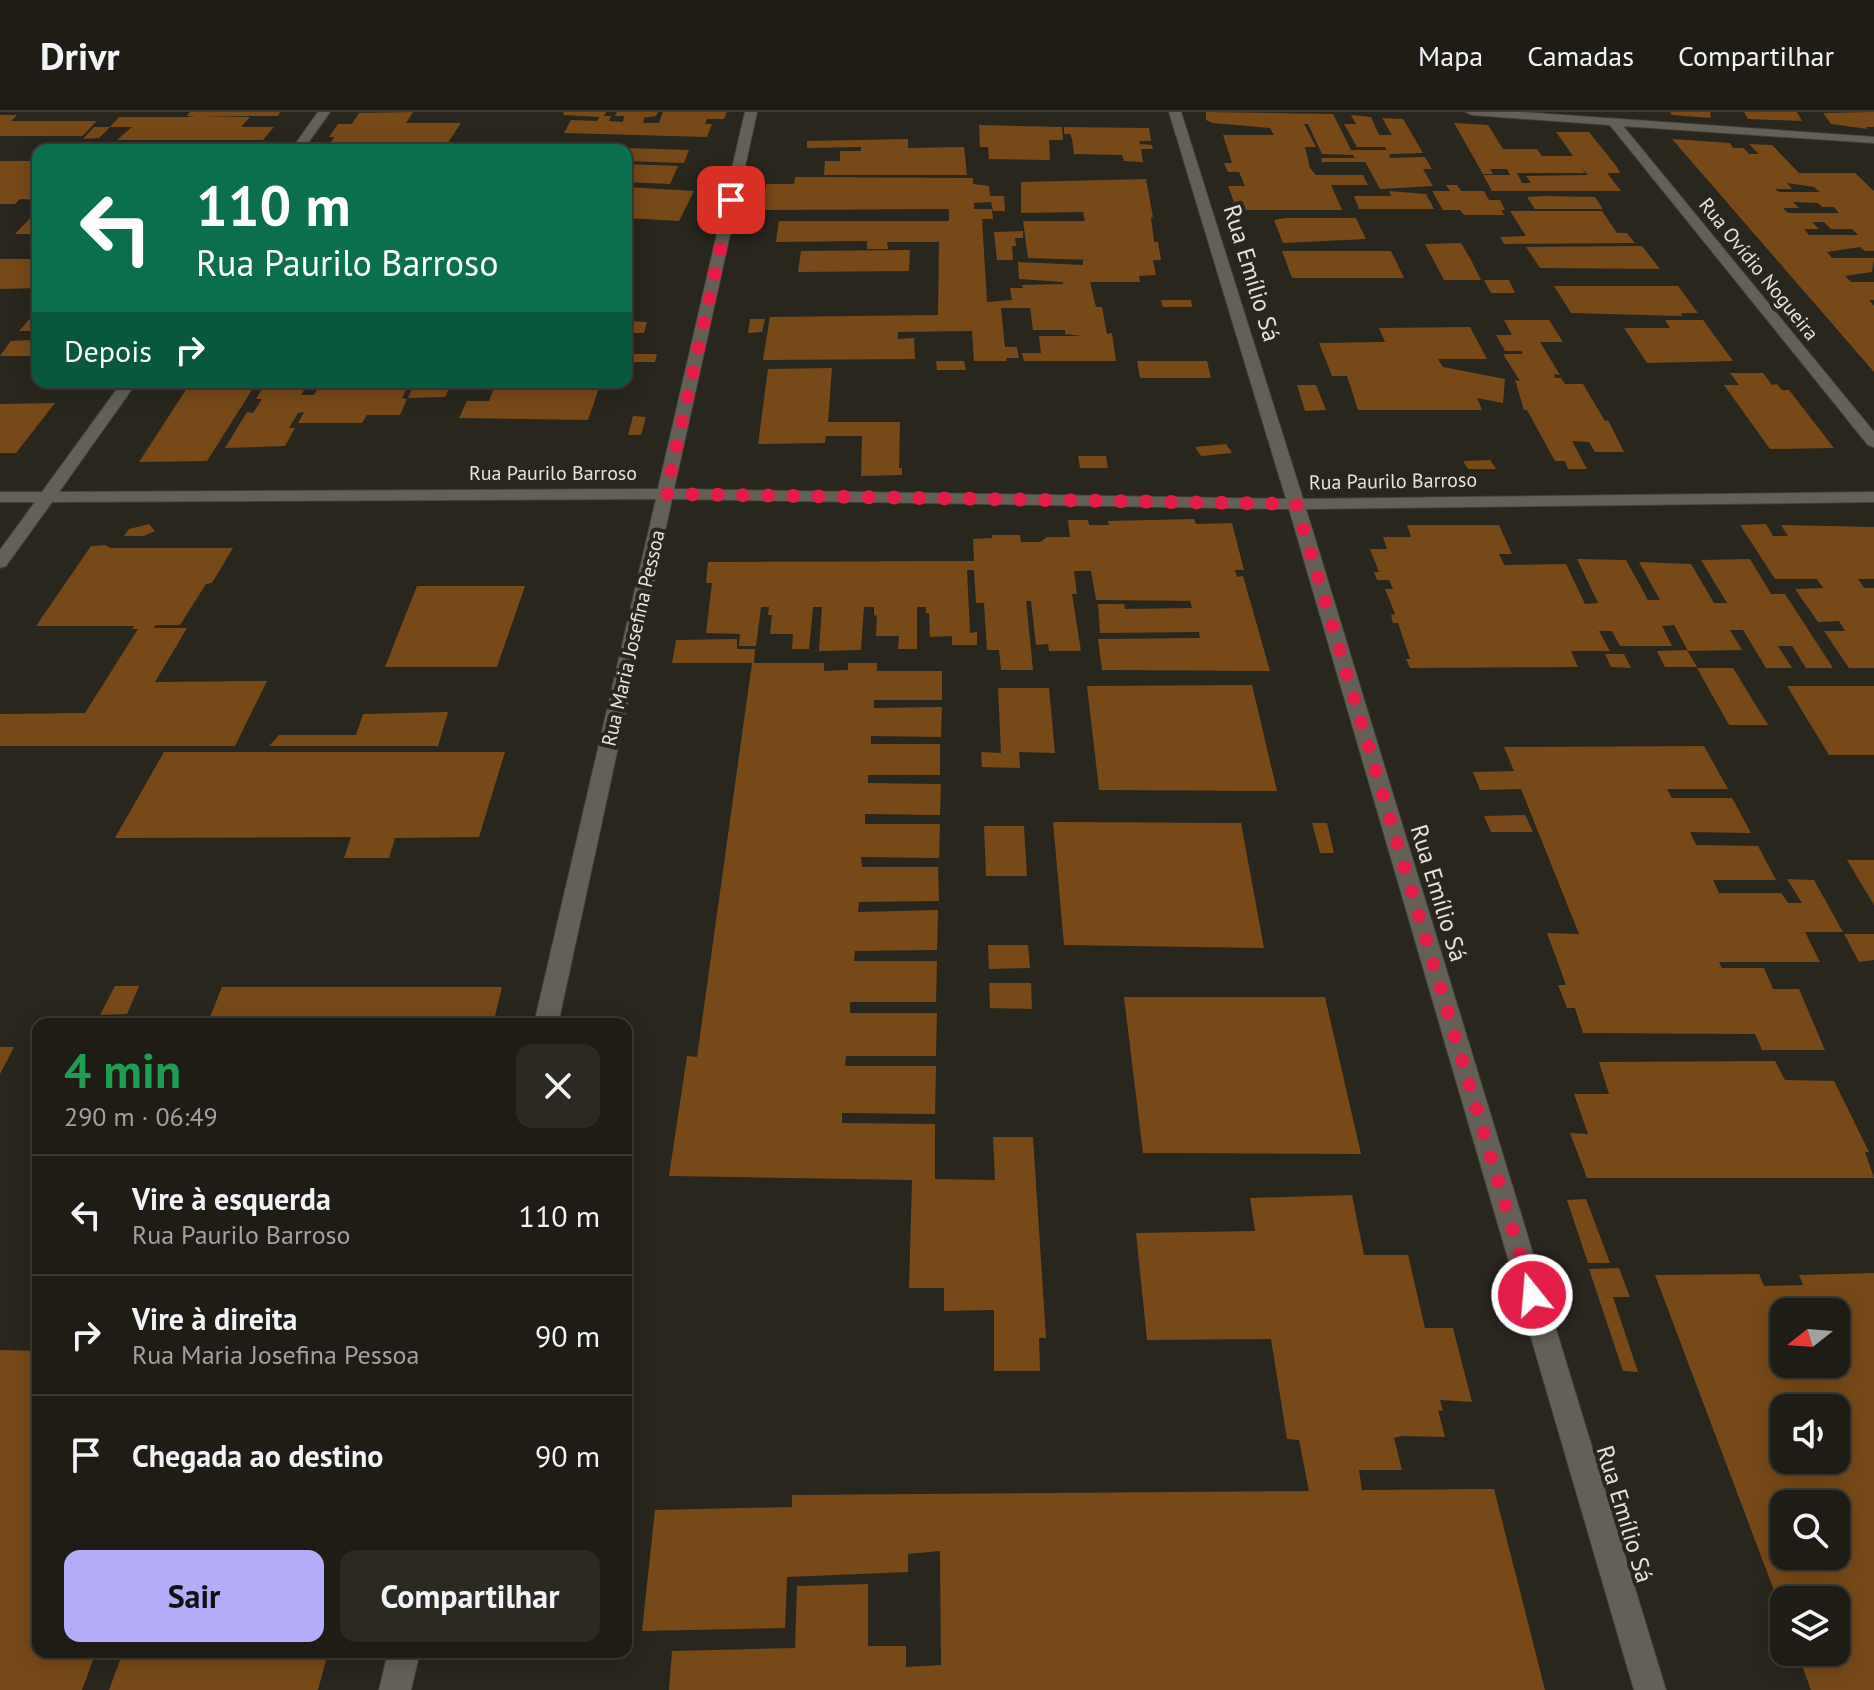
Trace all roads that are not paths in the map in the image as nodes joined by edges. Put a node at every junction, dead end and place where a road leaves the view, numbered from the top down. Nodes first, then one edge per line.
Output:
1 (324, 112) edge
2 (751, 112) edge
3 (1175, 112) edge
4 (1472, 112) edge
5 (1613, 121) junction
6 (1874, 140) edge
7 (301, 144) edge
8 (126, 388) edge
9 (1874, 442) edge
10 (666, 494) junction
11 (0, 497) edge
12 (1874, 497) edge
13 (47, 498) junction
14 (1296, 504) junction
15 (0, 562) edge
16 (547, 1018) edge
17 (403, 1658) edge
18 (395, 1690) edge
19 (1650, 1690) edge

1 - 7 street
2 - 10 street, Rua Maria Josefina Pessoa
3 - 14 street, Rua Emílio Sá
4 - 5 street
5 - 6 street
5 - 9 street, Rua Ovídio Nogueira
8 - 13 street
10 - 13 street, Rua Paurilo Barroso
10 - 14 street, Rua Paurilo Barroso
10 - 16 street, Rua Maria Josefina Pessoa
11 - 13 street, Rua Paurilo Barroso
12 - 14 street, Rua Paurilo Barroso
13 - 15 street
14 - 19 street, Rua Emílio Sá
17 - 18 street

